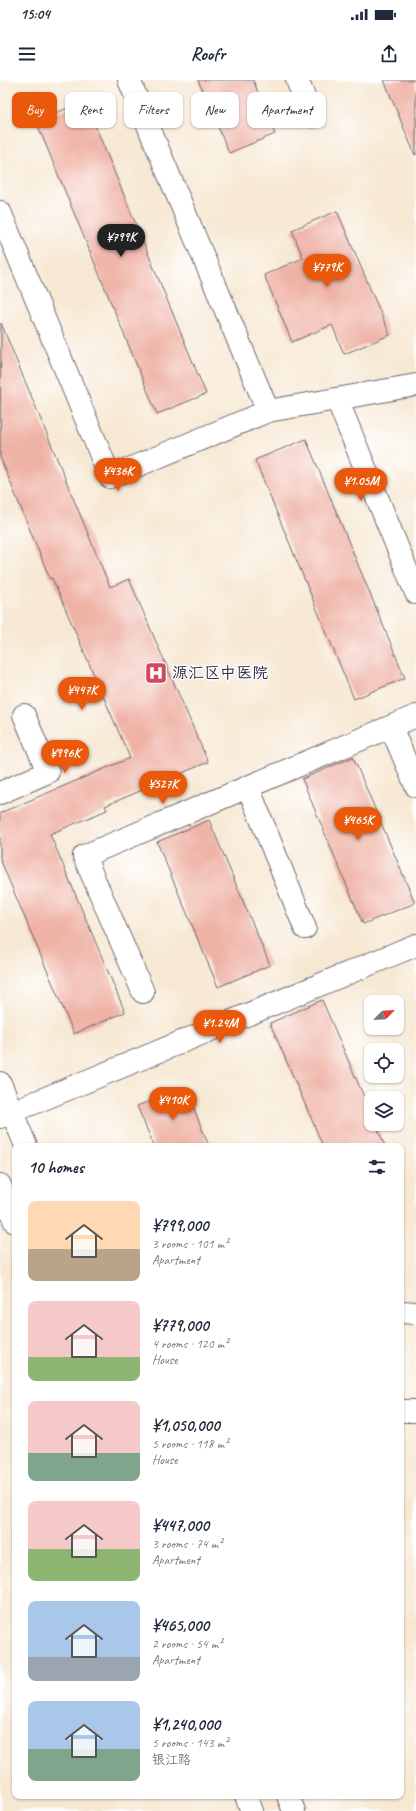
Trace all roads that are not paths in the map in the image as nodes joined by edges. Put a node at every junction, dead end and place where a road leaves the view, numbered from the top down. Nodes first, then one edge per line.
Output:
1 (129, 80) edge
2 (297, 80) edge
3 (302, 92) edge
4 (0, 211) edge
5 (416, 385) edge
6 (337, 399) junction
7 (268, 411) junction
8 (416, 593) edge
9 (24, 716) dead end
10 (416, 716) edge
11 (391, 727) junction
12 (416, 786) edge
13 (248, 787) junction
14 (0, 793) edge
15 (306, 928) dead end
16 (416, 945) edge
17 (143, 992) dead end
18 (0, 1083) edge
19 (6, 1115) edge
20 (24, 1143) edge
21 (0, 1185) edge
22 (12, 1215) edge
23 (404, 1312) edge
24 (416, 1313) edge
25 (404, 1411) edge
26 (416, 1411) edge
27 (247, 1799) edge
28 (289, 1799) edge
29 (252, 1811) edge
30 (294, 1811) edge

1 - 7 street
2 - 3 street
4 - 7 street
5 - 6 street
6 - 7 street
6 - 8 street
9 - 14 street
10 - 11 street
11 - 12 street
11 - 13 street
13 - 15 street
13 - 17 street
16 - 19 street
18 - 19 street
19 - 20 street
21 - 22 street
23 - 24 street
25 - 26 street
27 - 29 street
28 - 30 street

